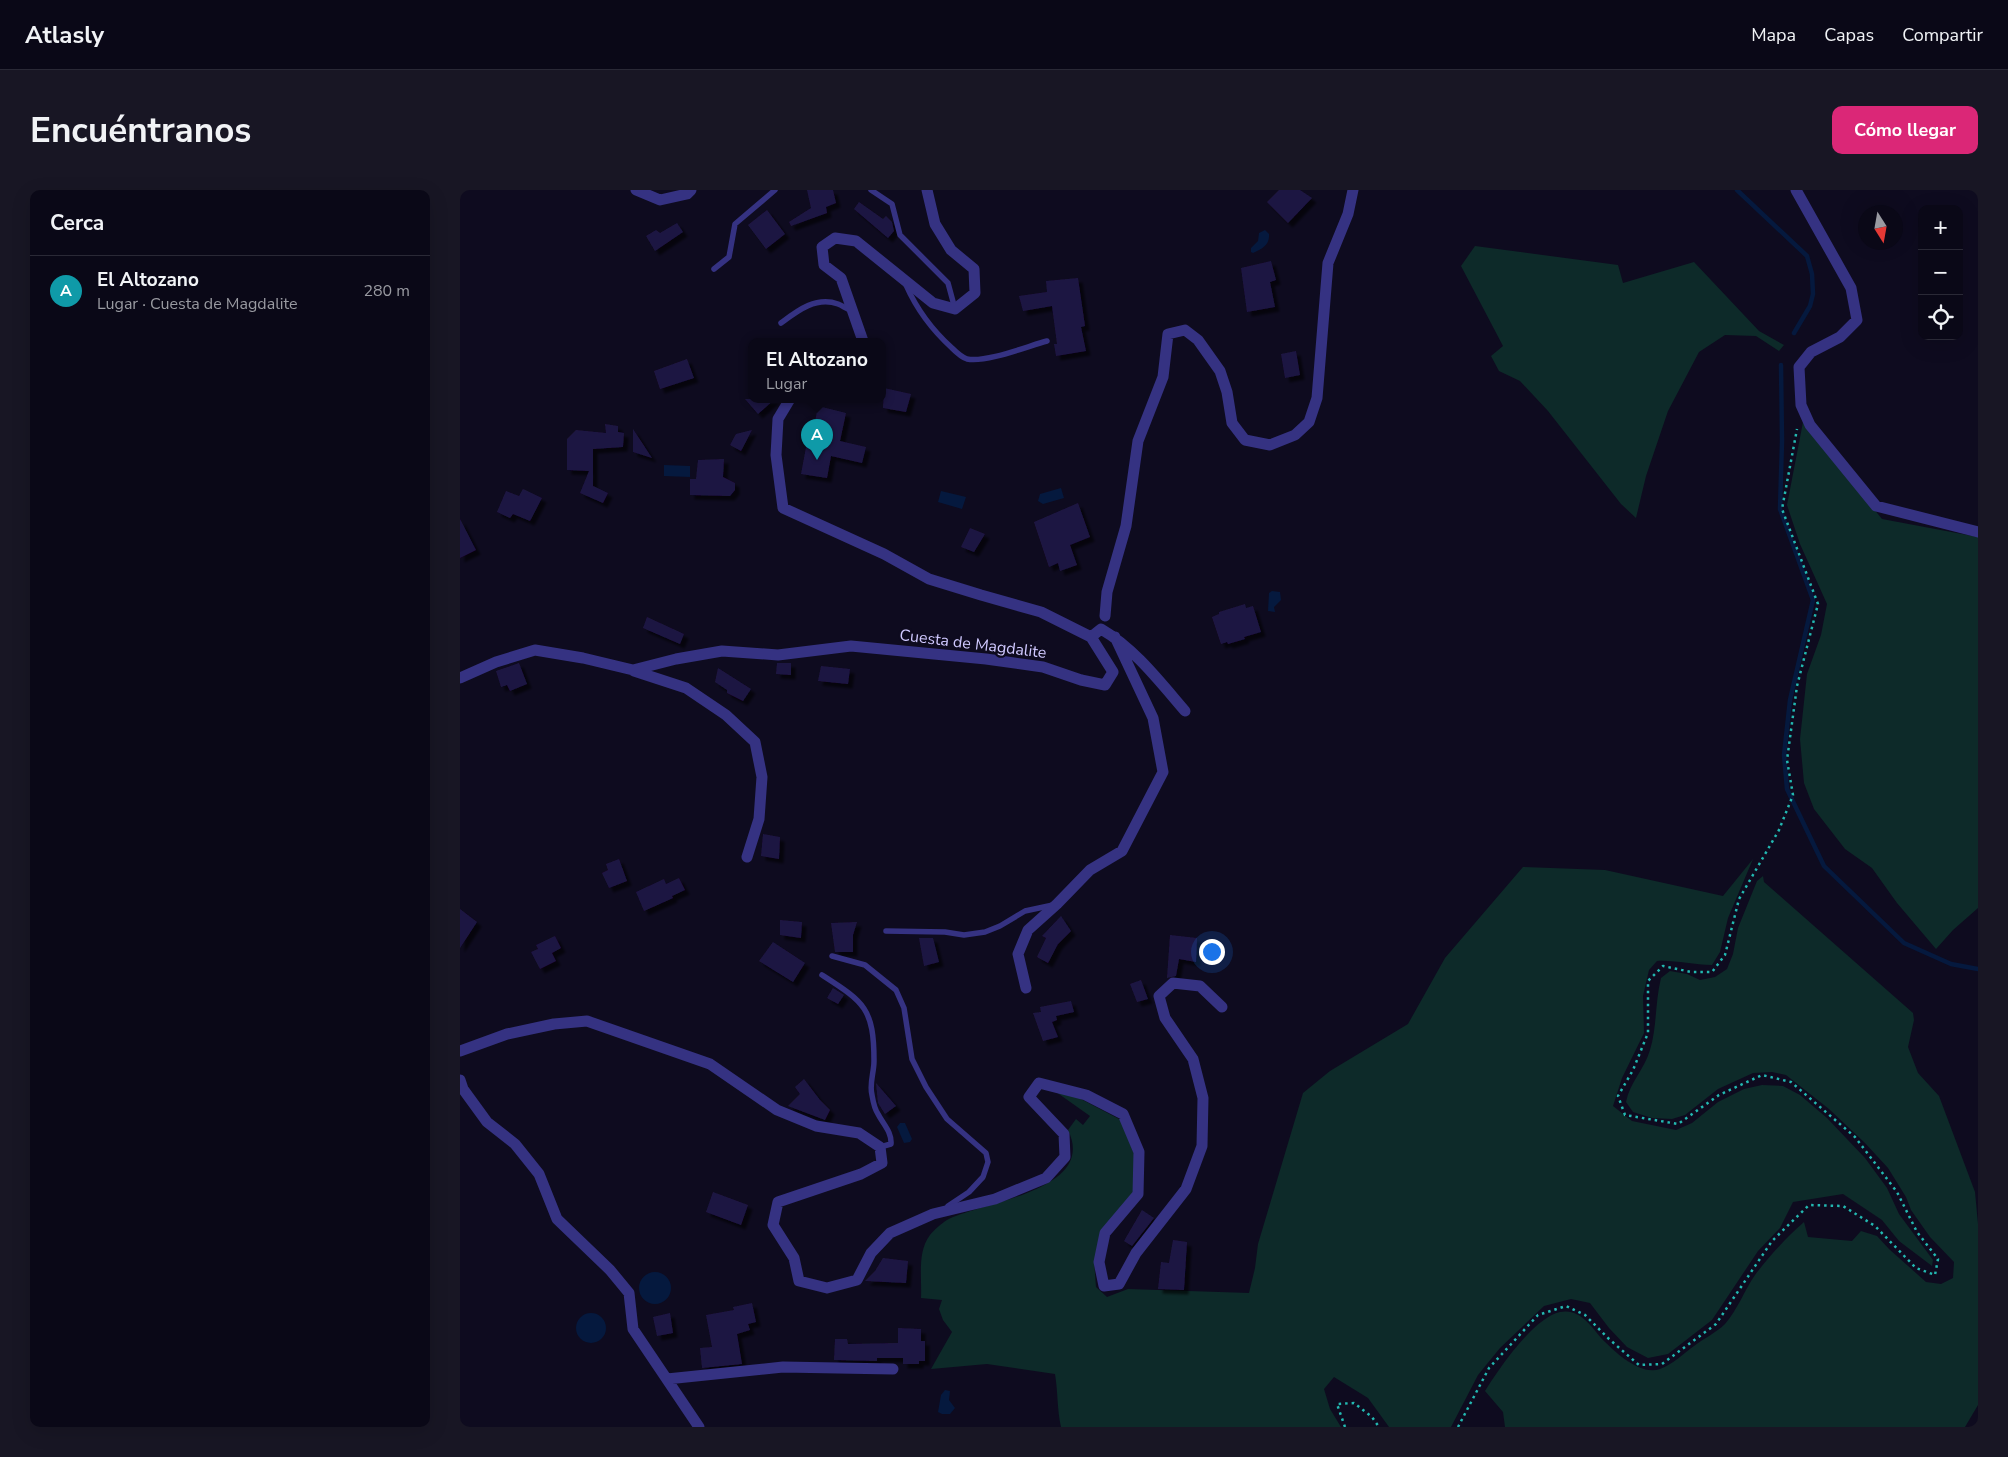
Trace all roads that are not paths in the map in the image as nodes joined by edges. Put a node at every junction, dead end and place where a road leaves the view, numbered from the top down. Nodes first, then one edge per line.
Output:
1 (636, 190) edge
2 (691, 190) edge
3 (775, 190) edge
4 (871, 190) edge
5 (927, 190) edge
6 (1353, 190) edge
7 (1796, 190) edge
8 (714, 269) dead end
9 (904, 278) junction
10 (955, 309) junction
11 (854, 312) junction
12 (780, 323) dead end
13 (862, 338) edge
14 (1047, 341) dead end
15 (788, 403) edge
16 (1978, 532) edge
17 (1105, 616) joint
18 (1101, 629) junction
19 (1091, 637) junction
20 (1115, 637) junction
21 (632, 670) junction
22 (460, 678) edge
23 (1185, 711) dead end
24 (747, 857) dead end
25 (1057, 904) junction
26 (886, 931) dead end
27 (832, 956) dead end
28 (822, 975) dead end
29 (1026, 988) dead end
30 (1222, 1007) dead end
31 (460, 1051) edge
32 (460, 1080) edge
33 (880, 1147) junction
34 (932, 1214) junction
35 (894, 1369) dead end
36 (666, 1379) junction
37 (699, 1427) edge

1 - 2 street
3 - 8 lane
4 - 10 lane
5 - 10 street
6 - 17 street
7 - 16 street
9 - 10 street
9 - 11 street
9 - 14 lane
11 - 12 lane
11 - 13 street
15 - 19 street
17 - 18 lane
18 - 19 street
18 - 20 street
19 - 21 street, Cuesta de Magdalite
20 - 23 street
20 - 25 street
21 - 22 street, Cuesta de Magdalite
21 - 24 street
25 - 26 lane
25 - 29 street
27 - 34 lane
28 - 33 lane
30 - 34 street
31 - 33 street
32 - 36 street
33 - 34 street
35 - 36 street
36 - 37 street

